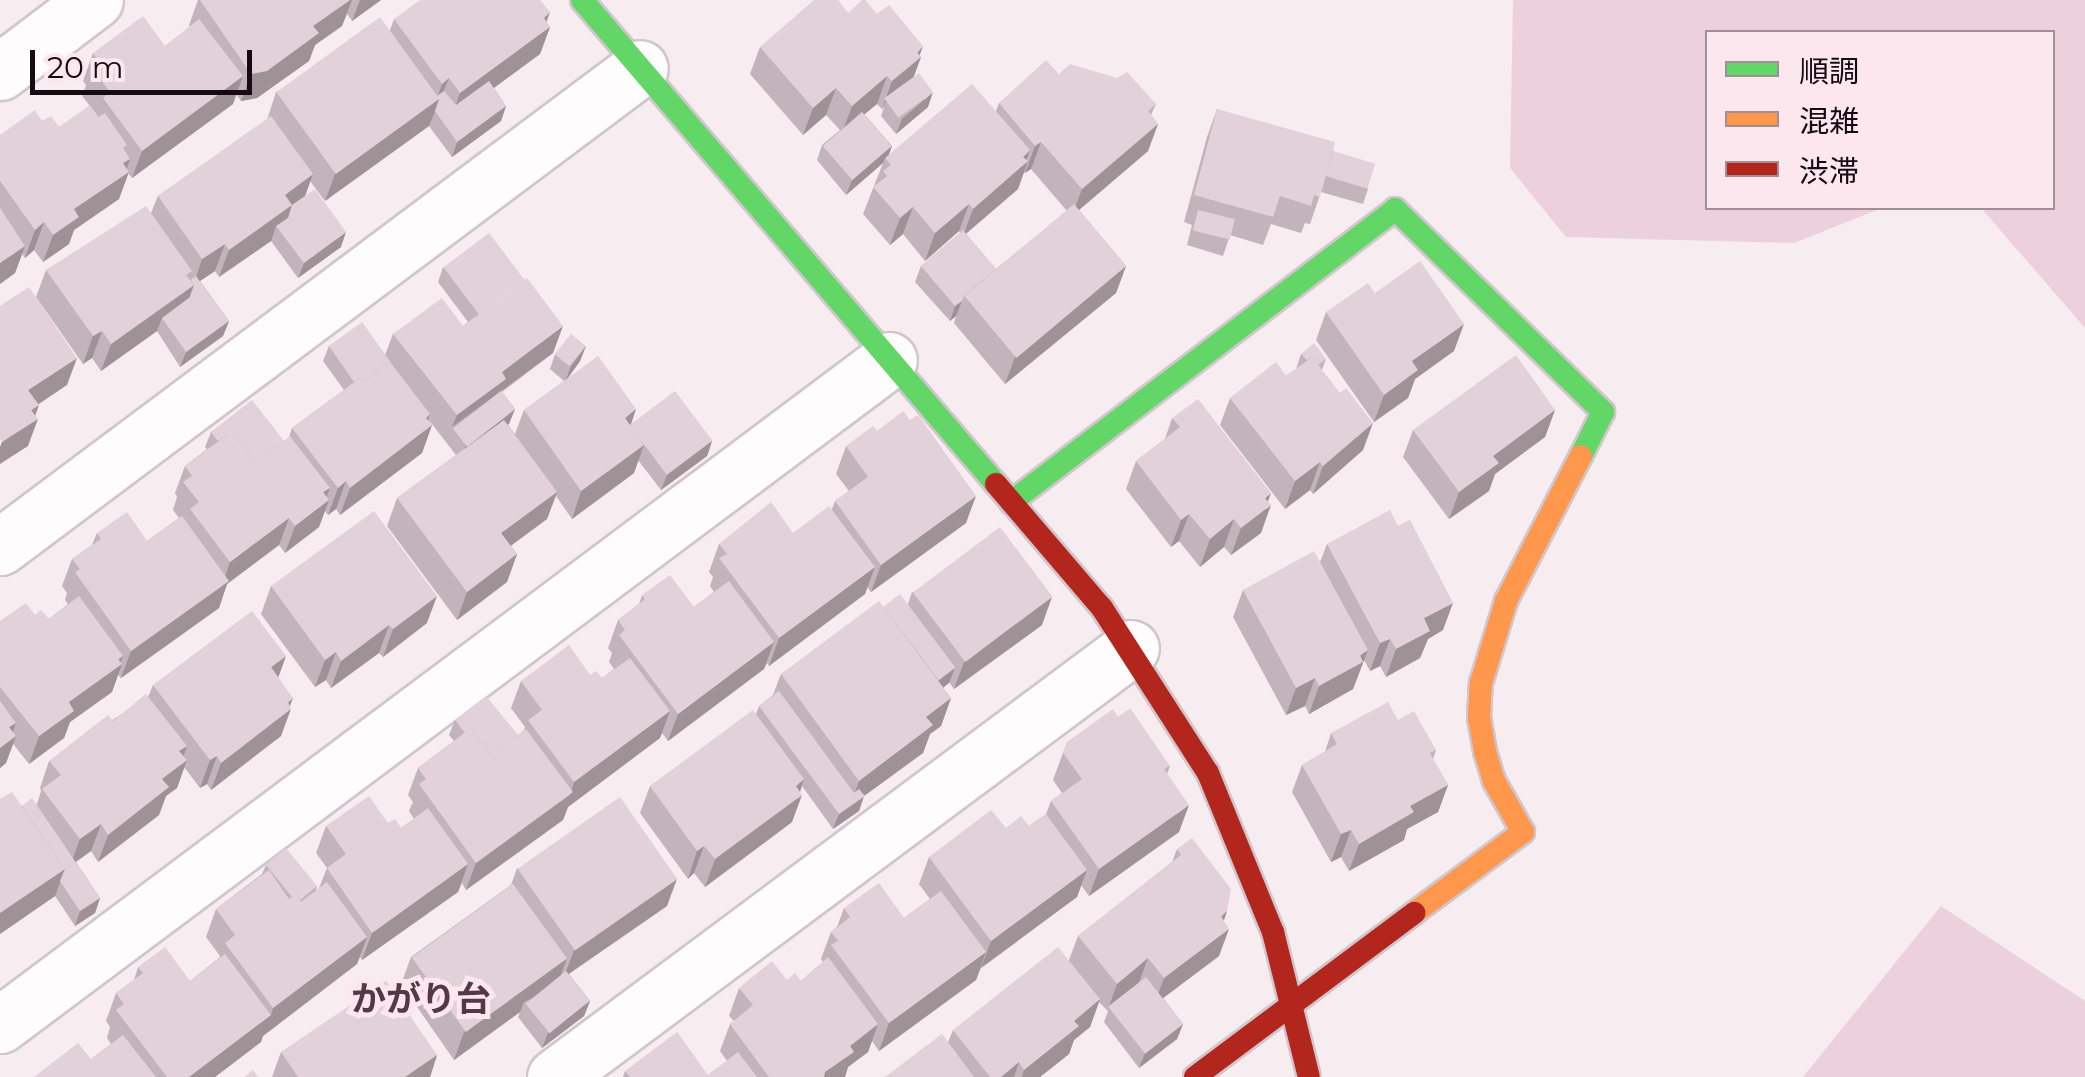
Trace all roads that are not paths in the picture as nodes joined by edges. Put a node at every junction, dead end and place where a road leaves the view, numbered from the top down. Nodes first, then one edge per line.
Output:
1 (96, 0) edge
2 (582, 0) edge
3 (640, 68) junction
4 (0, 72) edge
5 (889, 360) junction
6 (1012, 502) junction
7 (0, 547) edge
8 (1130, 648) junction
9 (1293, 1004) junction
10 (0, 1025) edge
11 (554, 1077) edge
12 (1195, 1077) edge
13 (1308, 1077) edge

1 - 4 street
2 - 3 street
3 - 5 street
3 - 7 street
5 - 6 street
5 - 10 street
6 - 8 street
6 - 9 street
8 - 9 street
8 - 11 street
9 - 12 street
9 - 13 street

